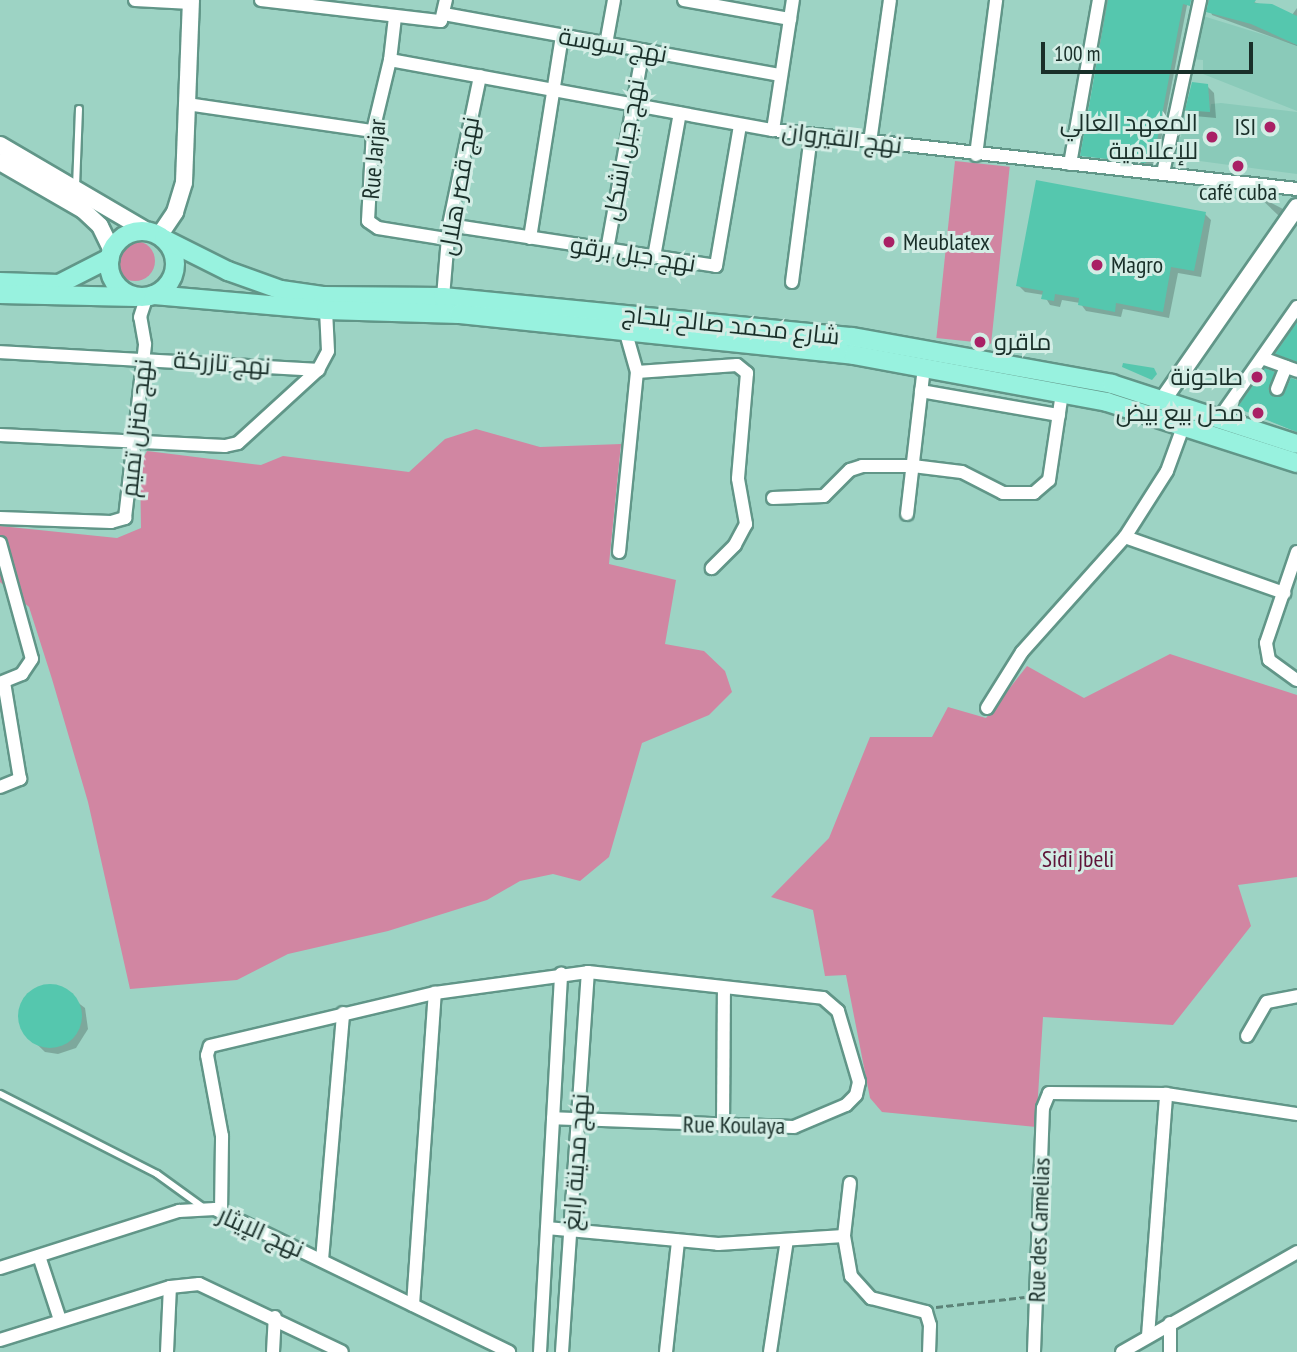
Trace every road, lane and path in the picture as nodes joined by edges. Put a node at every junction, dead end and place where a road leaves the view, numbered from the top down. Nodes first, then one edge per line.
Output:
1 (135, 0) edge
2 (261, 0) edge
3 (446, 0) edge
4 (614, 0) edge
5 (684, 0) edge
6 (793, 0) edge
7 (890, 0) edge
8 (996, 0) edge
9 (1099, 0) edge
10 (1200, 0) edge
11 (191, 1) edge
12 (395, 17) junction
13 (442, 18) junction
14 (790, 19) junction
15 (562, 36) junction
16 (606, 44) junction
17 (643, 50) junction
18 (390, 60) junction
19 (781, 75) junction
20 (480, 76) junction
21 (553, 91) junction
22 (187, 104) junction
23 (631, 104) junction
24 (79, 110) dead end
25 (680, 113) junction
26 (740, 125) junction
27 (774, 130) junction
28 (373, 131) junction
29 (811, 135) junction
30 (870, 142) junction
31 (0, 145) edge
32 (976, 155) junction
33 (0, 164) edge
34 (1070, 164) junction
35 (1163, 173) junction
36 (76, 187) junction
37 (1297, 189) edge
38 (1297, 207) edge
39 (448, 232) junction
40 (157, 236) junction
41 (530, 238) junction
42 (607, 250) junction
43 (111, 254) junction
44 (654, 257) junction
45 (0, 282) edge
46 (792, 282) dead end
47 (0, 294) edge
48 (146, 296) junction
49 (443, 297) junction
50 (1297, 307) edge
51 (326, 310) junction
52 (626, 333) junction
53 (0, 352) edge
54 (142, 357) junction
55 (1262, 358) junction
56 (935, 363) junction
57 (1291, 369) edge
58 (318, 370) junction
59 (637, 372) junction
60 (1277, 389) dead end
61 (921, 391) junction
62 (1062, 393) junction
63 (1161, 401) junction
64 (1059, 415) junction
65 (1218, 420) junction
66 (1184, 427) junction
67 (0, 435) edge
68 (133, 443) junction
69 (1297, 444) edge
70 (1297, 463) edge
71 (913, 466) junction
72 (773, 498) dead end
73 (907, 513) dead end
74 (0, 518) edge
75 (1125, 537) junction
76 (0, 543) edge
77 (619, 552) dead end
78 (1297, 552) edge
79 (712, 568) dead end
80 (1284, 593) junction
81 (1297, 680) edge
82 (2, 683) edge
83 (987, 708) dead end
84 (0, 787) edge
85 (588, 972) junction
86 (561, 974) junction
87 (724, 989) junction
88 (435, 993) junction
89 (1297, 996) edge
90 (343, 1013) junction
91 (1247, 1036) dead end
92 (0, 1094) edge
93 (1166, 1094) junction
94 (1297, 1114) edge
95 (553, 1118) junction
96 (580, 1119) junction
97 (723, 1126) junction
98 (850, 1184) dead end
99 (204, 1208) junction
100 (221, 1212) junction
101 (547, 1228) junction
102 (570, 1232) junction
103 (844, 1236) junction
104 (787, 1240) junction
105 (678, 1241) junction
106 (1297, 1252) edge
107 (38, 1256) junction
108 (322, 1260) junction
109 (0, 1266) edge
110 (170, 1287) junction
111 (1037, 1295) junction
112 (413, 1305) junction
113 (919, 1309) junction
114 (275, 1317) junction
115 (60, 1320) junction
116 (1170, 1323) junction
117 (1148, 1336) junction
118 (0, 1340) edge
119 (167, 1352) edge
120 (273, 1352) edge
121 (342, 1352) edge
122 (509, 1352) edge
123 (540, 1352) edge
124 (562, 1352) edge
125 (666, 1352) edge
126 (770, 1352) edge
127 (929, 1352) edge
128 (1034, 1352) edge
129 (1122, 1352) edge
130 (1170, 1352) edge

1 - 11 street
2 - 12 street, نهج سوسة
3 - 13 street
4 - 16 street
5 - 14 street
6 - 14 street
7 - 30 street
8 - 32 street
9 - 34 street
10 - 35 street
11 - 22 street
12 - 13 street, نهج سوسة
12 - 18 street, Rue Jarjar
13 - 15 street, نهج سوسة
14 - 19 street
15 - 16 street, نهج سوسة
15 - 21 street
16 - 17 street, نهج سوسة
17 - 19 street, نهج سوسة
17 - 23 street, نهج جبل اشكل
18 - 20 street, نهج القيروان
18 - 28 street, Rue Jarjar
19 - 27 street
20 - 21 street, نهج القيروان
20 - 39 street, نهج قصر هلال
21 - 23 street, نهج القيروان
21 - 41 street
22 - 28 street
22 - 40 street
23 - 25 street, نهج القيروان
23 - 42 street, نهج جبل اشكل
24 - 36 lane
25 - 26 street, نهج القيروان
25 - 44 street
26 - 27 street, نهج القيروان
26 - 44 street, نهج جبل برقو
27 - 29 street, نهج القيروان
28 - 39 street, Rue Jarjar
29 - 30 street, نهج القيروان
29 - 46 street
30 - 32 street, نهج القيروان
31 - 36 street
32 - 34 street, نهج القيروان
33 - 43 street
34 - 35 street, نهج القيروان
35 - 37 street, نهج القيروان
36 - 40 street
38 - 63 street
39 - 41 street, نهج جبل برقو
39 - 49 street, نهج قصر هلال
40 - 43 main road
40 - 48 main road
40 - 49 main road, شارع محمد صالح بلحاج
41 - 42 street, نهج جبل برقو
42 - 44 street, نهج جبل برقو
43 - 45 main road
43 - 48 main road
47 - 48 main road, شارع محمد صالح بلحاج
48 - 51 main road, شارع محمد صالح بلحاج
48 - 54 street, نهج منزل تميم
49 - 56 main road, شارع محمد صالح بلحاج
50 - 55 street
51 - 52 main road, شارع محمد صالح بلحاج
51 - 58 street
52 - 56 main road, شارع محمد صالح بلحاج
52 - 59 street
53 - 54 street, نهج تازركة
54 - 58 street, نهج تازركة
54 - 68 street, نهج منزل تميم
55 - 57 street
55 - 65 street
56 - 61 street
56 - 62 main road, شارع محمد صالح بلحاج
56 - 63 main road, شارع محمد صالح بلحاج
57 - 60 street
58 - 68 street
59 - 77 street
59 - 79 street
61 - 64 street
61 - 71 street
62 - 64 street
62 - 66 main road, شارع محمد صالح بلحاج
63 - 65 main road, شارع محمد صالح بلحاج
64 - 71 street
65 - 69 main road, شارع محمد صالح بلحاج
66 - 70 main road, شارع محمد صالح بلحاج
66 - 75 street
67 - 68 street
68 - 74 street, نهج منزل تميم
71 - 72 street
71 - 73 street
75 - 80 street
75 - 83 street
76 - 82 street
78 - 80 street
80 - 81 street
82 - 84 street
85 - 86 street, Rue Koulaya
85 - 87 street, Rue Koulaya
85 - 96 street, نهج مدينة رابغ
86 - 88 street, Rue Koulaya
86 - 95 street, نهج مدينة رابغ
87 - 97 street
87 - 97 street, Rue Koulaya
88 - 90 street, Rue Koulaya
88 - 112 street
89 - 91 street
90 - 100 street, Rue Koulaya
90 - 108 street
92 - 99 lane
93 - 94 street
93 - 111 street, Rue des Camelias
93 - 117 street
95 - 96 street, Rue Koulaya
95 - 101 street, نهج مدينة رابغ
96 - 97 street, Rue Koulaya
96 - 102 street, نهج مدينة رابغ
98 - 103 street
99 - 100 street, نهج الإيثار
99 - 107 street, نهج الإيثار
100 - 108 street, نهج الإيثار
101 - 102 street
101 - 123 street, نهج مدينة رابغ
102 - 105 street
102 - 124 street, نهج مدينة رابغ
103 - 104 street
103 - 113 street
104 - 105 street
104 - 126 street
105 - 125 street
106 - 116 street
107 - 109 street, نهج الإيثار
107 - 115 street
108 - 112 street, نهج الإيثار
110 - 114 street
110 - 115 street
110 - 119 street
111 - 113 path
111 - 128 street, Rue des Camelias
112 - 122 street, نهج الإيثار
113 - 127 street
114 - 120 street
114 - 121 street
115 - 118 street
116 - 117 street
116 - 130 street
117 - 129 street

